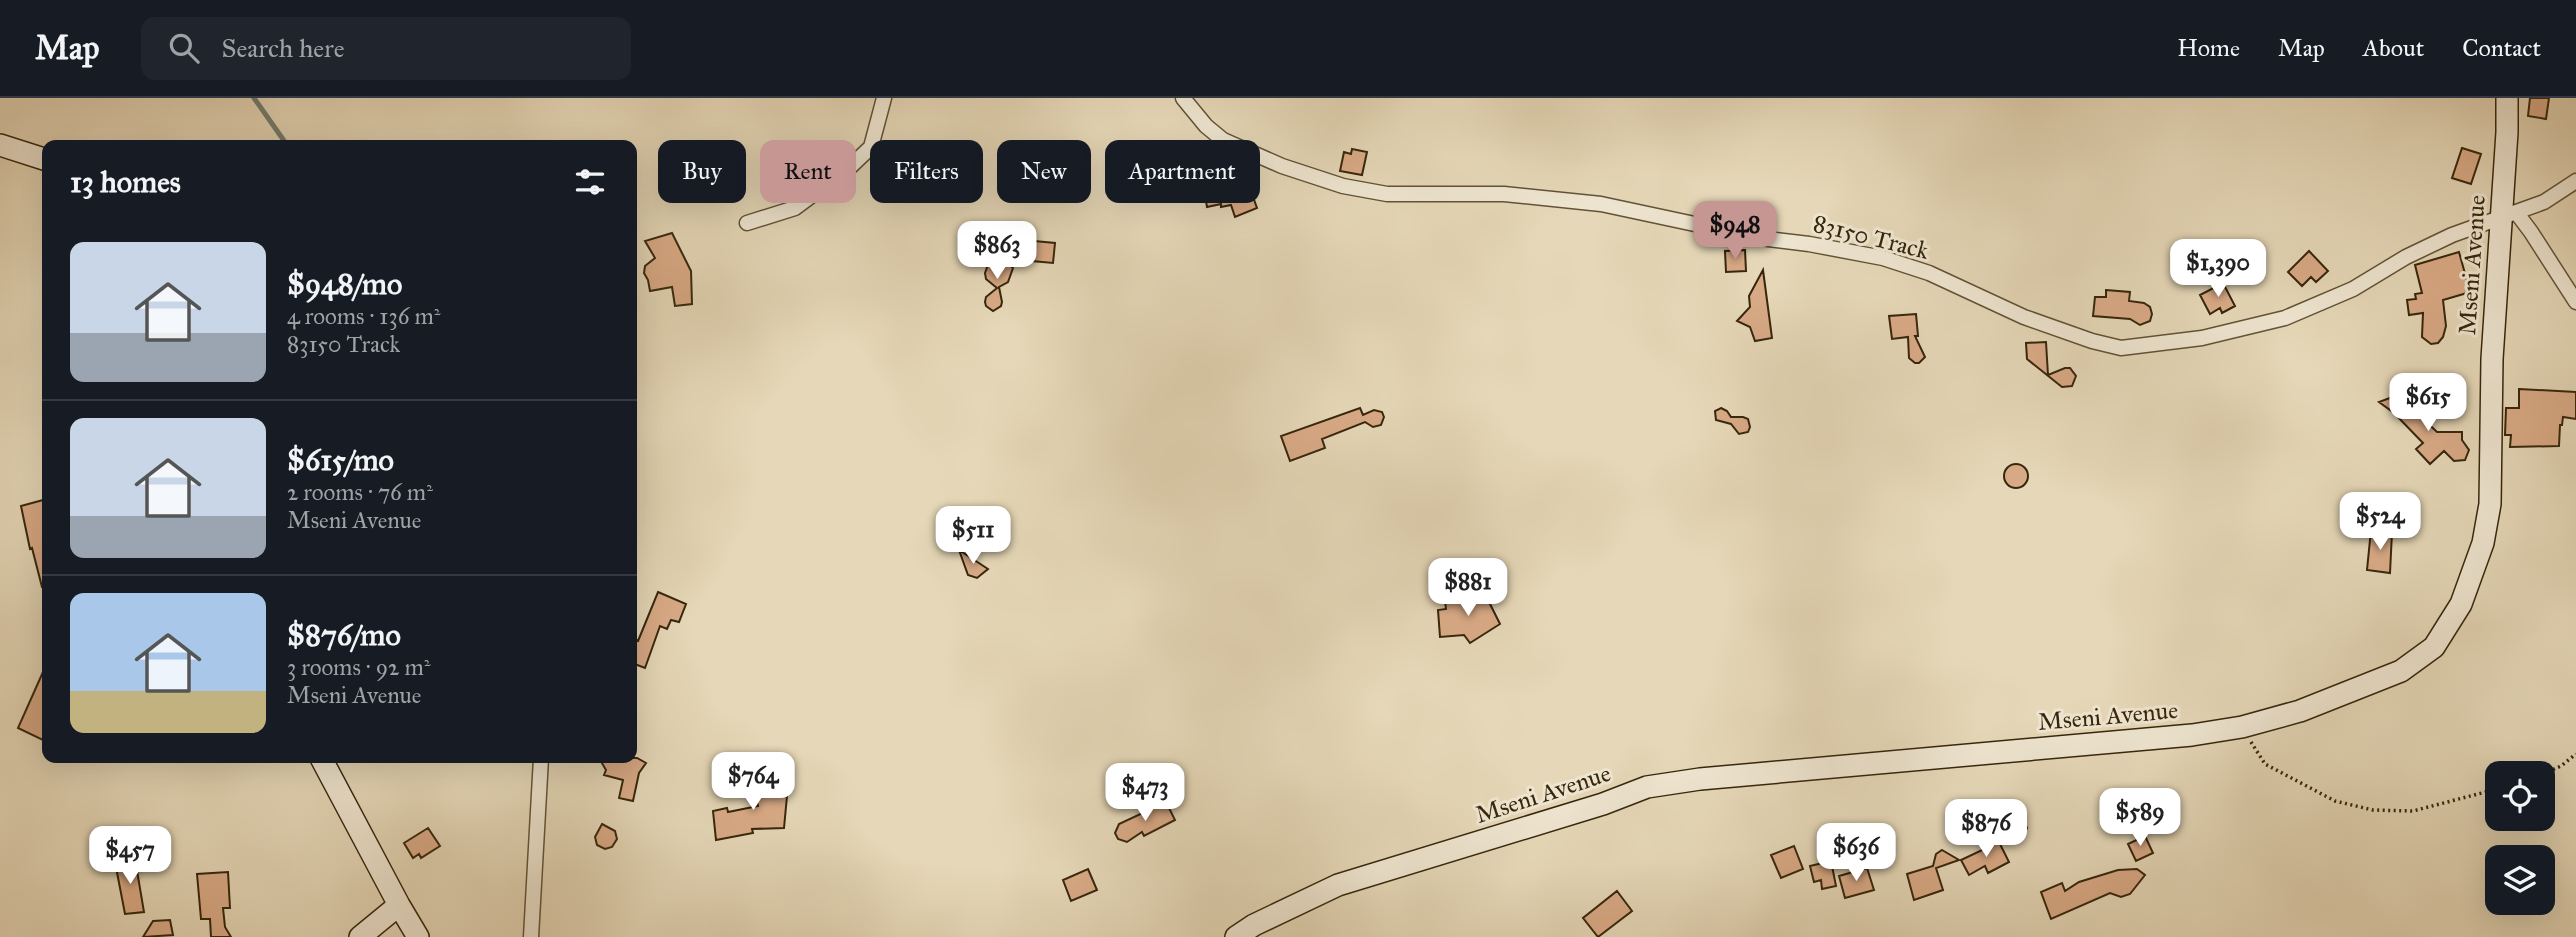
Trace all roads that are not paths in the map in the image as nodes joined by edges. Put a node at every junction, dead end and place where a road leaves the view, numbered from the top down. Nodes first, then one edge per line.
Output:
1 (884, 98) edge
2 (1183, 98) edge
3 (2507, 98) edge
4 (0, 145) edge
5 (42, 158) edge
6 (2576, 181) edge
7 (2508, 216) junction
8 (747, 223) dead end
9 (2576, 302) edge
10 (324, 763) edge
11 (541, 763) edge
12 (399, 905) junction
13 (360, 937) edge
14 (418, 937) edge
15 (531, 937) edge
16 (1236, 937) edge

1 - 8 street
2 - 7 street, 83150 Track
3 - 7 street, Mseni Avenue
4 - 5 street
6 - 7 street, 83150 Track
7 - 9 street
7 - 16 street, Mseni Avenue
10 - 12 street
11 - 15 street
12 - 13 street
12 - 14 street

